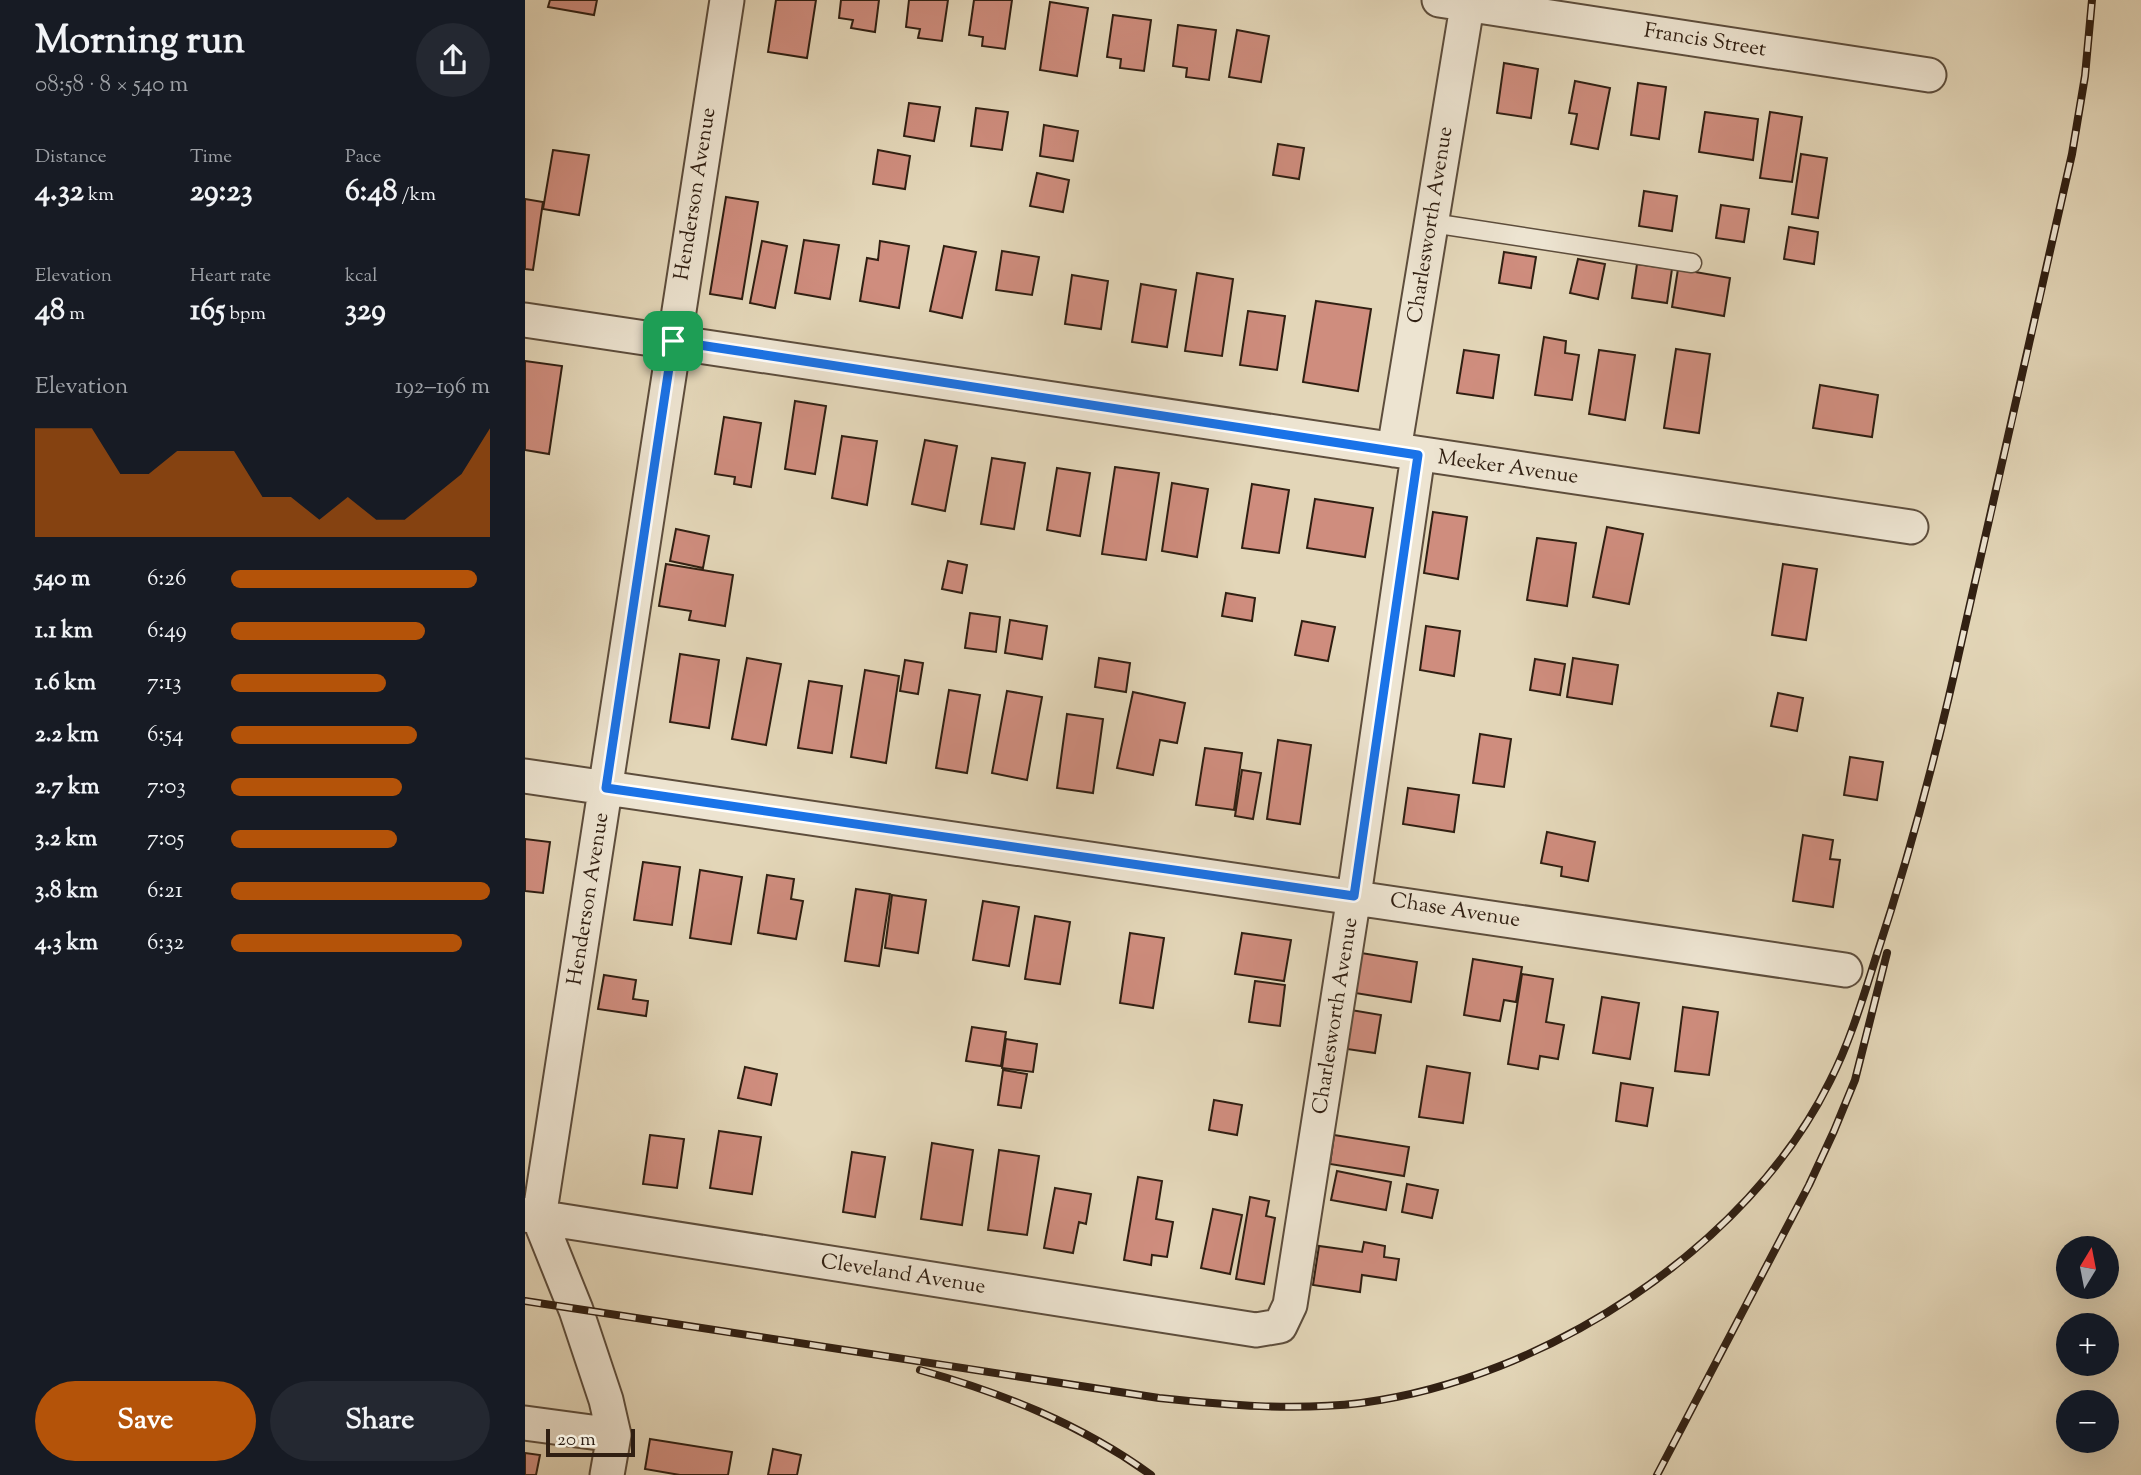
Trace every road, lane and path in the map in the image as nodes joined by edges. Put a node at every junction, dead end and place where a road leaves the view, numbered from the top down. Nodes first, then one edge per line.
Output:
1 (727, 0) edge
2 (1458, 1) edge
3 (1929, 75) dead end
4 (1431, 223) junction
5 (1692, 263) dead end
6 (525, 320) edge
7 (673, 341) junction
8 (1406, 453) junction
9 (1910, 527) dead end
10 (525, 776) edge
11 (606, 788) junction
12 (1354, 896) junction
13 (1845, 970) dead end
14 (532, 1217) edge
15 (1280, 1326) joint
16 (525, 1423) edge
17 (614, 1435) junction
18 (607, 1475) edge

1 - 7 street, Henderson Avenue
2 - 3 street, Francis Street
2 - 4 street, Charlesworth Avenue
4 - 5 lane
4 - 8 street, Charlesworth Avenue
6 - 7 street, Meeker Avenue
7 - 8 street, Meeker Avenue
7 - 11 street, Henderson Avenue
8 - 9 street, Meeker Avenue
8 - 12 street, Charlesworth Avenue
10 - 11 street, Chase Avenue
11 - 12 street, Chase Avenue
11 - 14 street, Henderson Avenue
12 - 13 street, Chase Avenue
12 - 15 street, Charlesworth Avenue
14 - 15 street, Cleveland Avenue
14 - 17 street
16 - 17 street
17 - 18 street

